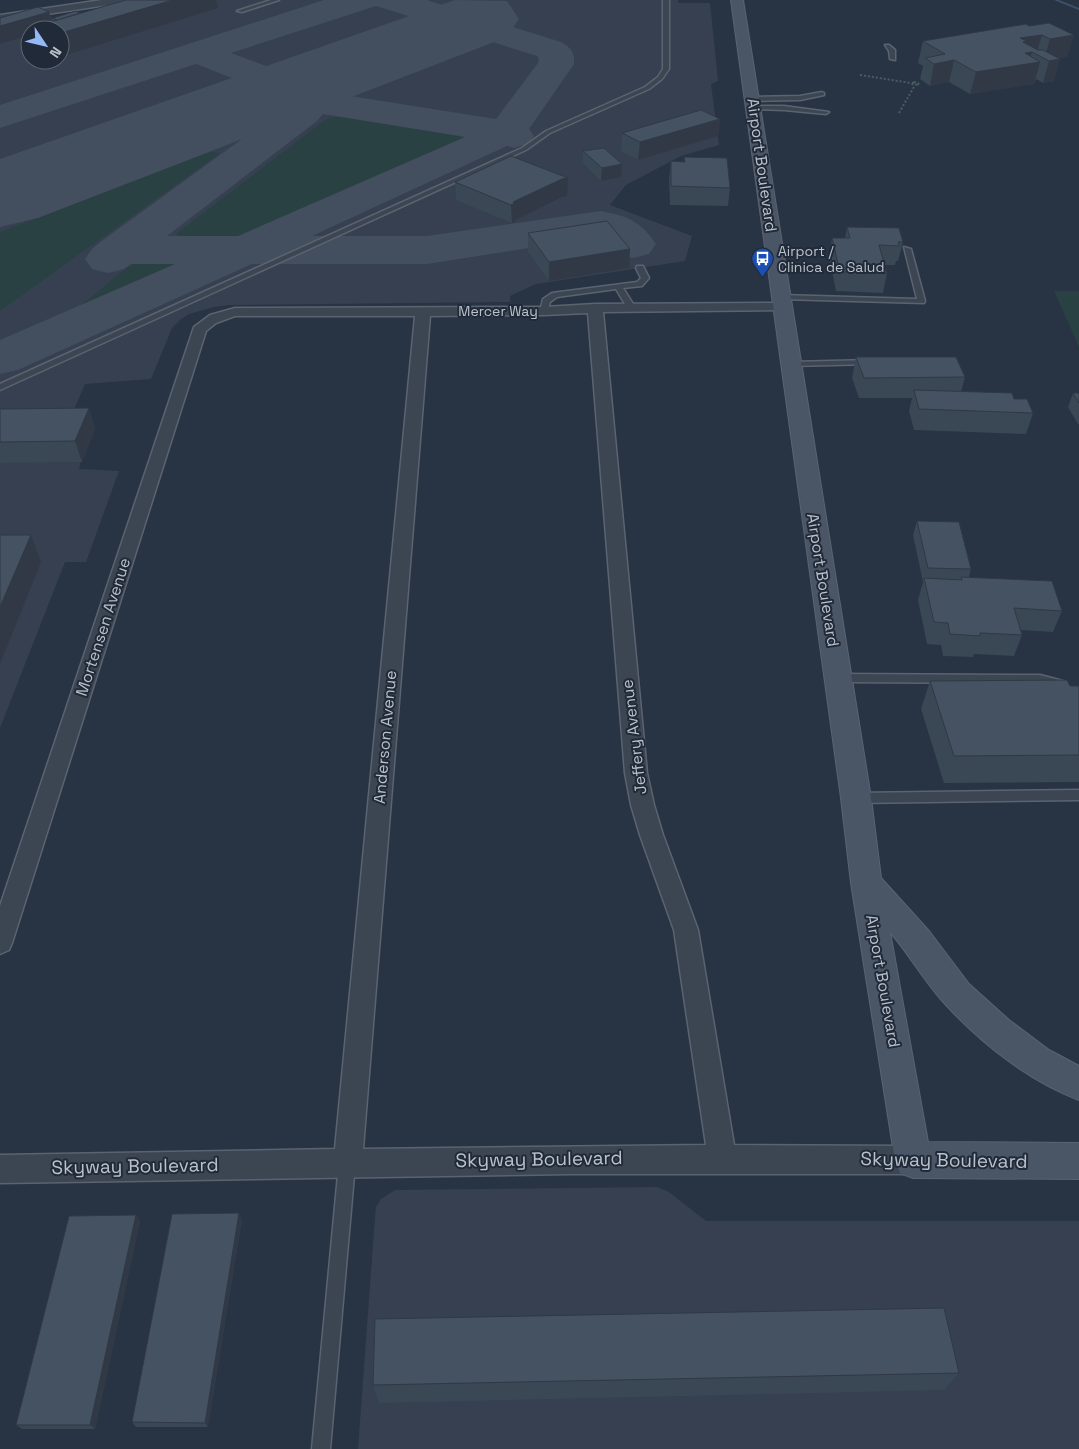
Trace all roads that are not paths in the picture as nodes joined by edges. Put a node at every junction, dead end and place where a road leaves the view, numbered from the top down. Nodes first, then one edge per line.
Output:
1 (121, 0) edge
2 (276, 0) edge
3 (666, 0) edge
4 (737, 0) edge
5 (240, 11) dead end
6 (0, 18) edge
7 (887, 46) dead end
8 (893, 59) dead end
9 (754, 104) junction
10 (907, 249) dead end
11 (640, 268) dead end
12 (618, 287) junction
13 (781, 302) junction
14 (631, 307) junction
15 (595, 308) junction
16 (423, 311) junction
17 (544, 311) junction
18 (214, 318) joint
19 (880, 362) edge
20 (791, 364) junction
21 (0, 387) edge
22 (838, 678) junction
23 (1068, 692) edge
24 (1079, 796) edge
25 (856, 798) junction
26 (866, 883) junction
27 (0, 943) edge
28 (1079, 1084) edge
29 (722, 1157) junction
30 (913, 1160) junction
31 (1079, 1161) edge
32 (348, 1162) junction
33 (0, 1169) edge
34 (321, 1449) edge

1 - 6 street
2 - 5 lane
3 - 21 lane
4 - 9 main road, Airport Boulevard
7 - 8 lane
9 - 9 lane
9 - 13 main road, Airport Boulevard
10 - 13 lane
11 - 12 lane
12 - 14 lane
12 - 17 lane
13 - 14 street, Mercer Way
13 - 20 main road, Airport Boulevard
14 - 15 street, Mercer Way
15 - 17 street, Mercer Way
15 - 29 street, Jeffery Avenue
16 - 17 street, Mercer Way
16 - 18 street, Mercer Way
16 - 32 street, Anderson Avenue
18 - 27 street, Mortensen Avenue
19 - 20 lane
20 - 22 main road, Airport Boulevard
22 - 23 lane
22 - 25 main road, Airport Boulevard
24 - 25 lane
25 - 26 main road, Airport Boulevard
26 - 28 main road
26 - 30 main road, Airport Boulevard
29 - 30 street, Skyway Boulevard
29 - 32 street, Skyway Boulevard
30 - 31 main road, Skyway Boulevard
32 - 33 street, Skyway Boulevard
32 - 34 lane

